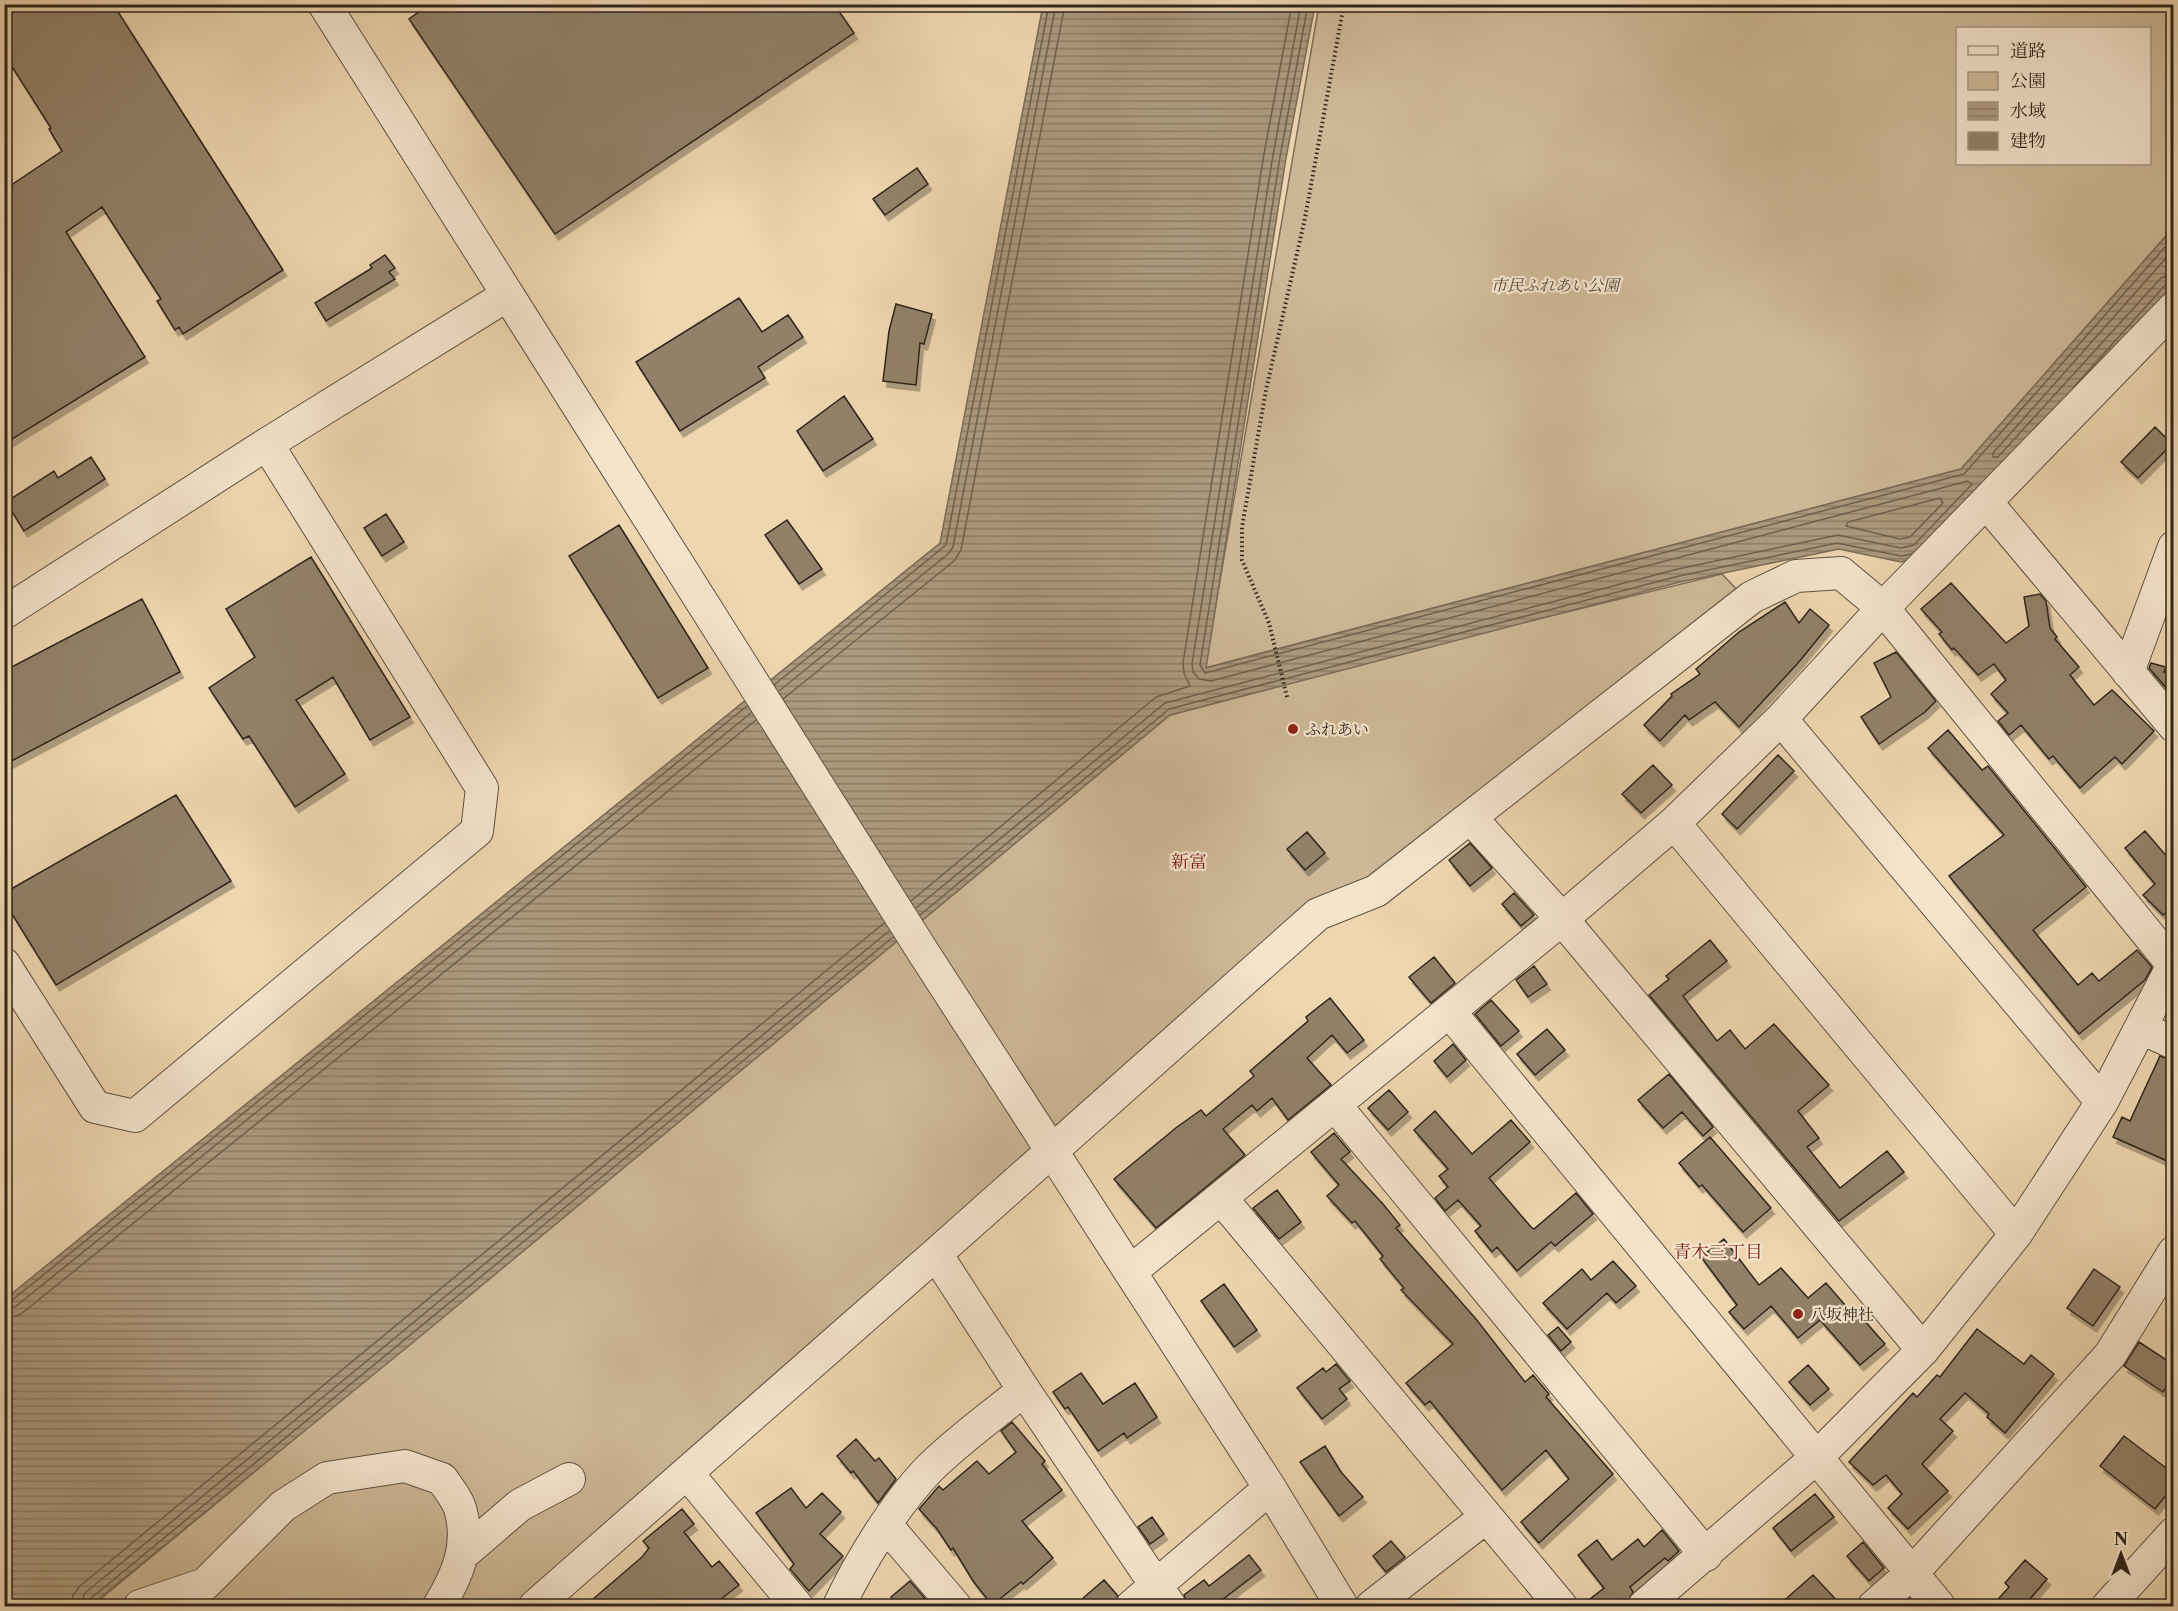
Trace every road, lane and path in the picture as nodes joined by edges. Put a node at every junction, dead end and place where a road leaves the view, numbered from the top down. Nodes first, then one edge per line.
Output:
1 (324, 4) edge
2 (1344, 4) edge
3 (506, 296) junction
4 (2174, 308) edge
5 (267, 444) junction
6 (1986, 502) junction
7 (2174, 547) edge
8 (1883, 608) junction
9 (4, 613) edge
10 (2128, 672) junction
11 (1287, 697) dead end
12 (1781, 719) junction
13 (2174, 726) edge
14 (1471, 818) junction
15 (1674, 823) junction
16 (1562, 919) junction
17 (4, 964) edge
18 (2173, 964) edge
19 (1449, 1011) junction
20 (2141, 1028) junction
21 (2174, 1043) edge
22 (2102, 1102) junction
23 (1335, 1105) junction
24 (1052, 1151) junction
25 (1221, 1198) junction
26 (2016, 1234) junction
27 (2174, 1252) edge
28 (936, 1254) junction
29 (1130, 1272) junction
30 (1923, 1350) junction
31 (1024, 1390) junction
32 (1817, 1457) junction
33 (687, 1473) junction
34 (569, 1479) dead end
35 (1270, 1488) junction
36 (1486, 1517) junction
37 (886, 1525) junction
38 (2174, 1533) edge
39 (464, 1553) junction
40 (1706, 1555) junction
41 (1913, 1572) junction
42 (1163, 1596) edge
43 (140, 1606) edge
44 (439, 1606) edge
45 (535, 1606) edge
46 (796, 1606) edge
47 (838, 1606) edge
48 (955, 1606) edge
49 (1132, 1606) edge
50 (1342, 1606) edge
51 (1372, 1606) edge
52 (1561, 1606) edge
53 (1644, 1606) edge
54 (1874, 1606) edge
55 (1939, 1606) edge
56 (2108, 1606) edge

1 - 3 street
2 - 11 path
3 - 5 street
3 - 24 street
4 - 6 street
5 - 9 street
5 - 17 street
6 - 8 street
6 - 10 street
7 - 10 street
8 - 12 street
8 - 14 street
8 - 18 street
10 - 13 street
12 - 15 street
12 - 22 street
14 - 16 street
14 - 24 street
15 - 16 street
15 - 26 street
16 - 19 street
16 - 30 street
18 - 20 street
19 - 23 street
19 - 32 street
20 - 21 street
20 - 22 street
22 - 26 street
23 - 25 street
23 - 40 street
24 - 28 street
24 - 29 street
25 - 29 street
25 - 36 street
26 - 30 street
27 - 41 street
28 - 31 street
28 - 33 street
29 - 35 street
30 - 32 street
31 - 37 street
31 - 42 street
32 - 40 street
32 - 41 street
33 - 45 street
33 - 46 street
34 - 39 street
35 - 42 street
35 - 50 street
36 - 51 street
36 - 52 street
37 - 47 street
37 - 48 street
38 - 56 street
39 - 43 street
39 - 44 street
40 - 53 street
41 - 54 street
41 - 55 street
42 - 49 street

